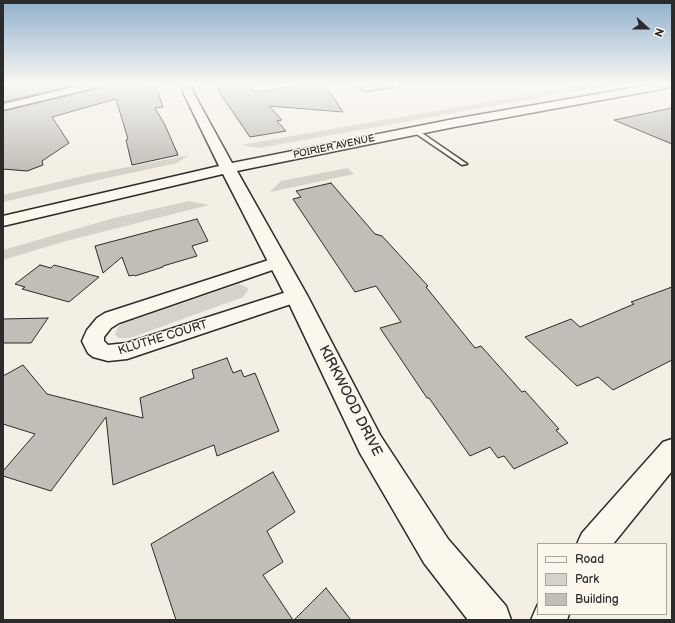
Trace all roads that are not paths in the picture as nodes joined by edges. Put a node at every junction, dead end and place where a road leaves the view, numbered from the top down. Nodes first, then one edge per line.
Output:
1 (199, 113) edge
2 (510, 113) edge
3 (414, 130) junction
4 (464, 164) dead end
5 (228, 169) junction
6 (3, 221) edge
7 (278, 262) junction
8 (296, 295) junction
9 (672, 452) edge
10 (594, 543) edge
11 (492, 620) edge

1 - 5 main road, KIRKWOOD DRIVE
2 - 3 main road, POIRIER AVENUE
3 - 4 lane
3 - 5 main road, POIRIER AVENUE
5 - 6 main road, POIRIER AVENUE
5 - 7 main road, KIRKWOOD DRIVE
7 - 8 main road, KIRKWOOD DRIVE
7 - 8 street, KLUTHE COURT
8 - 11 main road, KIRKWOOD DRIVE
9 - 10 street

